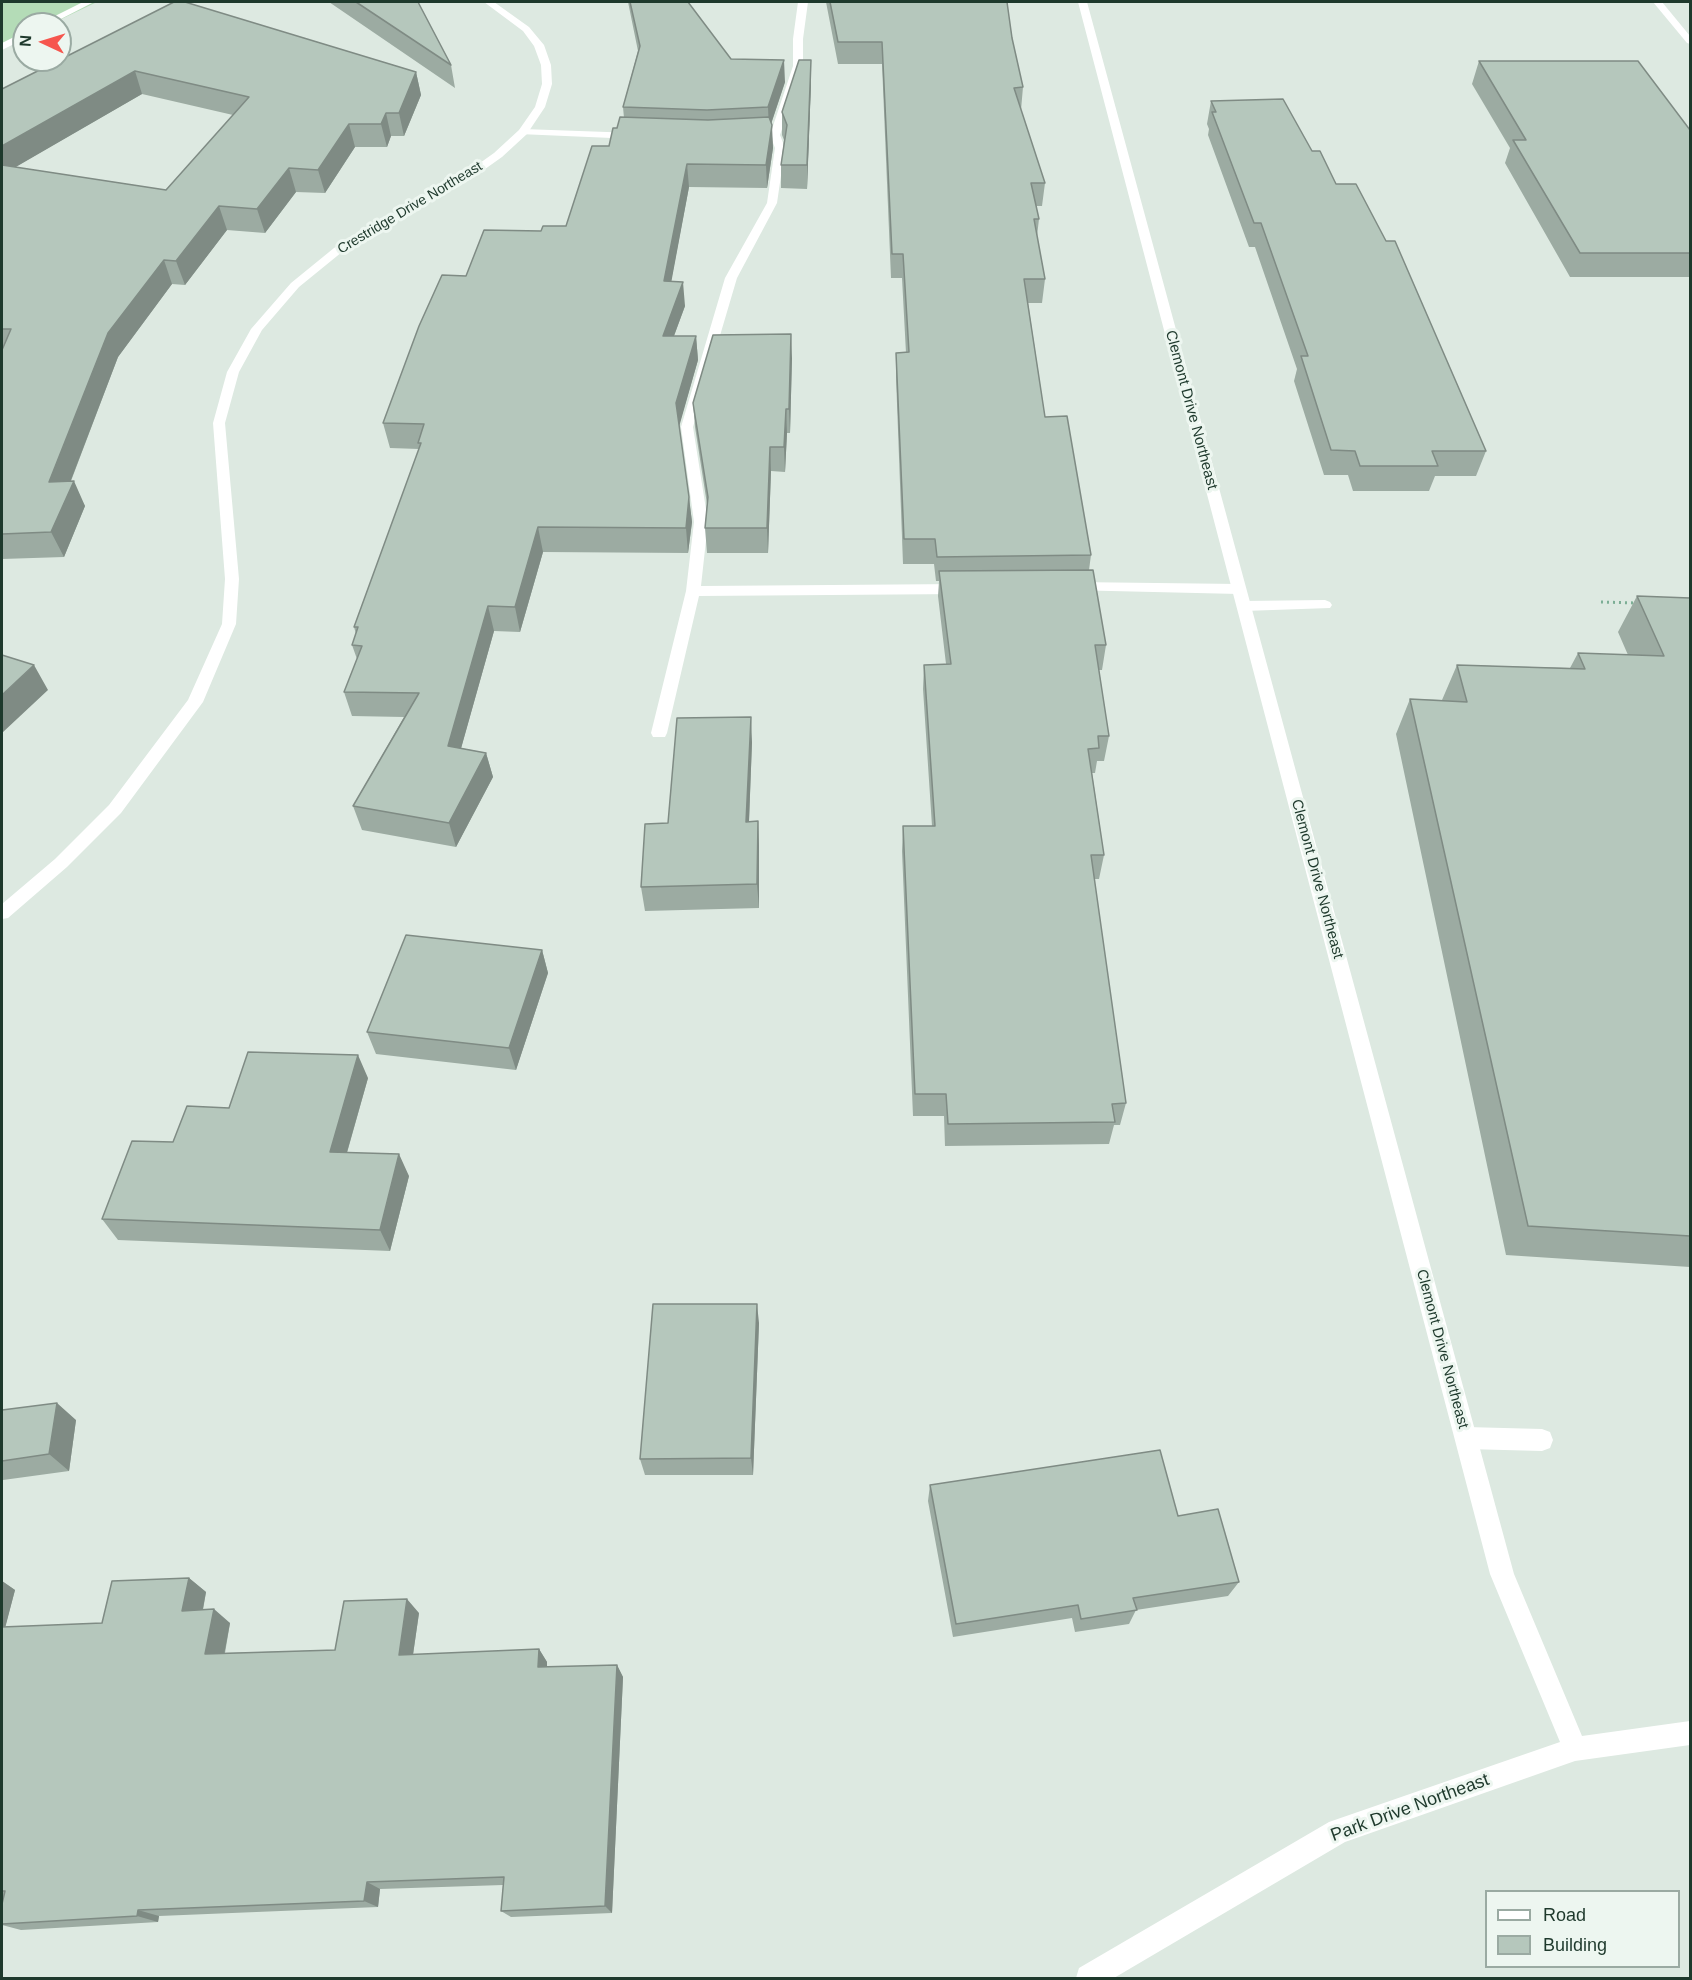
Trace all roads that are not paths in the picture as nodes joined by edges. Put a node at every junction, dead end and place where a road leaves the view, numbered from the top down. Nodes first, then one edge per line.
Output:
1 (89, 2) edge
2 (489, 2) edge
3 (803, 2) edge
4 (1082, 2) edge
5 (1658, 2) edge
6 (69, 12) edge
7 (1690, 41) edge
8 (523, 132) junction
9 (641, 136) edge
10 (973, 588) edge
11 (1055, 588) edge
12 (693, 591) junction
13 (1242, 598) junction
14 (1325, 605) dead end
15 (659, 734) dead end
16 (2, 913) edge
17 (1466, 1438) junction
18 (1542, 1440) dead end
19 (1690, 1733) edge
20 (1575, 1749) junction
21 (1089, 1978) edge

1 - 6 street
2 - 8 street, Crestridge Drive Northeast
3 - 12 street
4 - 13 street, Clemont Drive Northeast
5 - 7 street
8 - 9 street
8 - 16 street, Crestridge Drive Northeast
10 - 12 street
11 - 13 street
12 - 15 street
13 - 14 street
13 - 17 street, Clemont Drive Northeast
17 - 18 street
17 - 20 street, Clemont Drive Northeast
19 - 20 street, Park Drive Northeast
20 - 21 street, Park Drive Northeast

